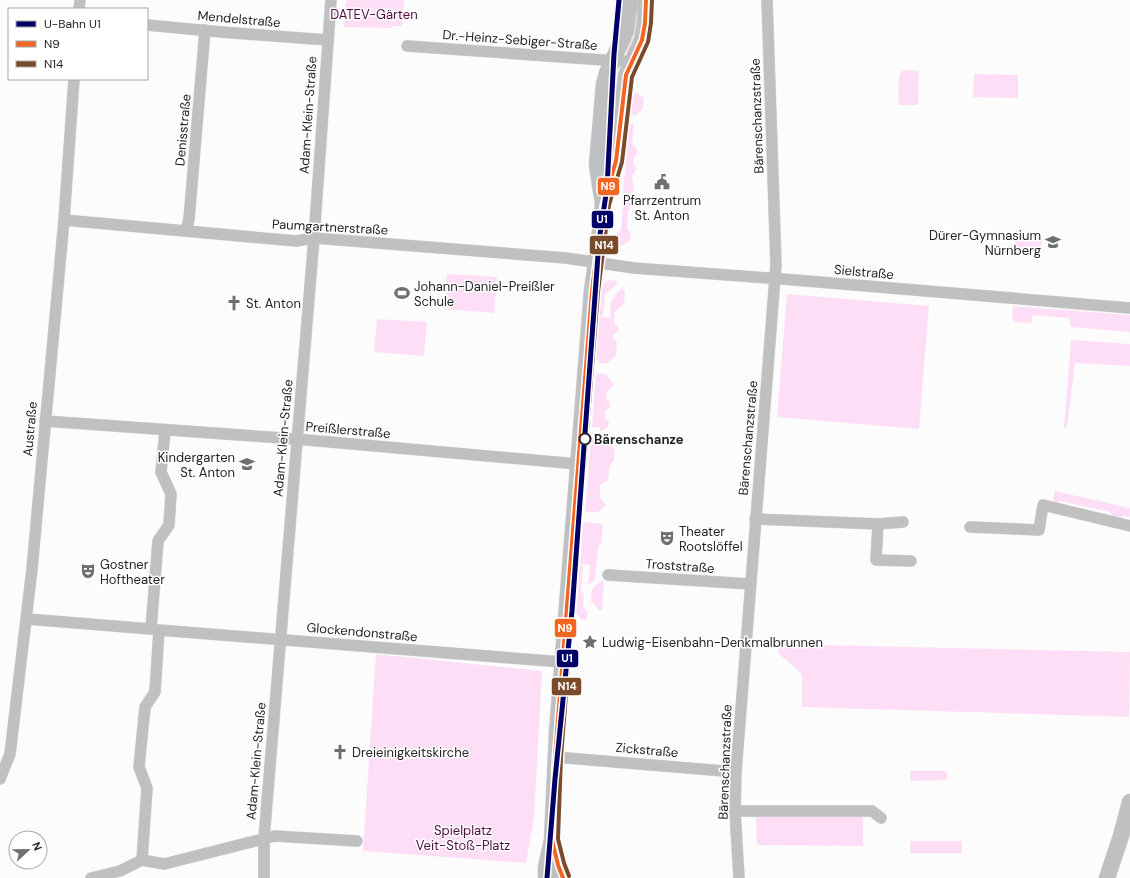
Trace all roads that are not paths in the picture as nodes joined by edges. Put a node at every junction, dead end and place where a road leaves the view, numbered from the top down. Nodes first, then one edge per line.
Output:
1 (331, 0) edge
2 (630, 0) edge
3 (646, 0) edge
4 (767, 0) edge
5 (148, 25) edge
6 (205, 30) junction
7 (328, 40) junction
8 (407, 46) dead end
9 (612, 60) junction
10 (632, 62) junction
11 (74, 80) edge
12 (603, 204) junction
13 (64, 220) junction
14 (186, 231) junction
15 (314, 238) junction
16 (596, 263) junction
17 (775, 278) junction
18 (1130, 308) edge
19 (45, 421) junction
20 (165, 431) junction
21 (296, 439) junction
22 (578, 464) junction
23 (755, 519) junction
24 (902, 522) dead end
25 (878, 524) junction
26 (1130, 526) edge
27 (970, 527) dead end
28 (911, 561) dead end
29 (608, 574) dead end
30 (750, 584) junction
31 (27, 618) junction
32 (155, 629) junction
33 (280, 640) junction
34 (562, 662) junction
35 (555, 757) junction
36 (736, 772) junction
37 (0, 779) edge
38 (1130, 802) edge
39 (735, 810) junction
40 (881, 818) dead end
41 (264, 838) junction
42 (552, 840) junction
43 (356, 841) dead end
44 (142, 860) junction
45 (91, 878) edge
46 (264, 878) edge
47 (546, 878) edge
48 (563, 878) edge
49 (739, 878) edge
50 (1107, 878) edge

1 - 7 street, Adam-Klein-Straße
2 - 9 main road
3 - 10 main road
4 - 17 street, Bärenschanzstraße
5 - 6 street, Mendelstraße
6 - 7 street, Mendelstraße
6 - 14 street, Denisstraße
7 - 15 street, Adam-Klein-Straße
8 - 9 street, Dr.-Heinz-Sebiger-Straße
9 - 10 street, Dr.-Heinz-Sebiger-Straße
9 - 12 main road
10 - 12 main road
11 - 13 street, Austraße
12 - 16 main road
13 - 14 street, Paumgartnerstraße
13 - 19 street, Austraße
14 - 15 street, Paumgartnerstraße
15 - 16 street, Paumgartnerstraße
15 - 21 street, Adam-Klein-Straße
16 - 17 street, Sielstraße
16 - 22 main road
17 - 18 street, Sielstraße
17 - 23 street, Bärenschanzstraße
19 - 20 street, Preißlerstraße
19 - 31 street, Austraße
20 - 21 street, Preißlerstraße
20 - 32 street
21 - 22 street, Preißlerstraße
21 - 33 street, Adam-Klein-Straße
22 - 34 main road
23 - 25 street
23 - 30 street, Bärenschanzstraße
24 - 25 street
25 - 28 street
26 - 27 street
29 - 30 street, Troststraße
30 - 36 street, Bärenschanzstraße
31 - 32 street, Glockendonstraße
31 - 37 street, Austraße
32 - 33 street, Glockendonstraße
32 - 44 street
33 - 34 street, Glockendonstraße
33 - 41 street, Adam-Klein-Straße
34 - 35 main road
35 - 36 street, Zickstraße
35 - 42 main road
36 - 39 street, Bärenschanzstraße
38 - 50 main road
39 - 40 street
39 - 49 street, Bärenschanzstraße
41 - 43 street
41 - 44 street
41 - 46 street, Adam-Klein-Straße
42 - 47 main road
42 - 48 main road
44 - 45 street

